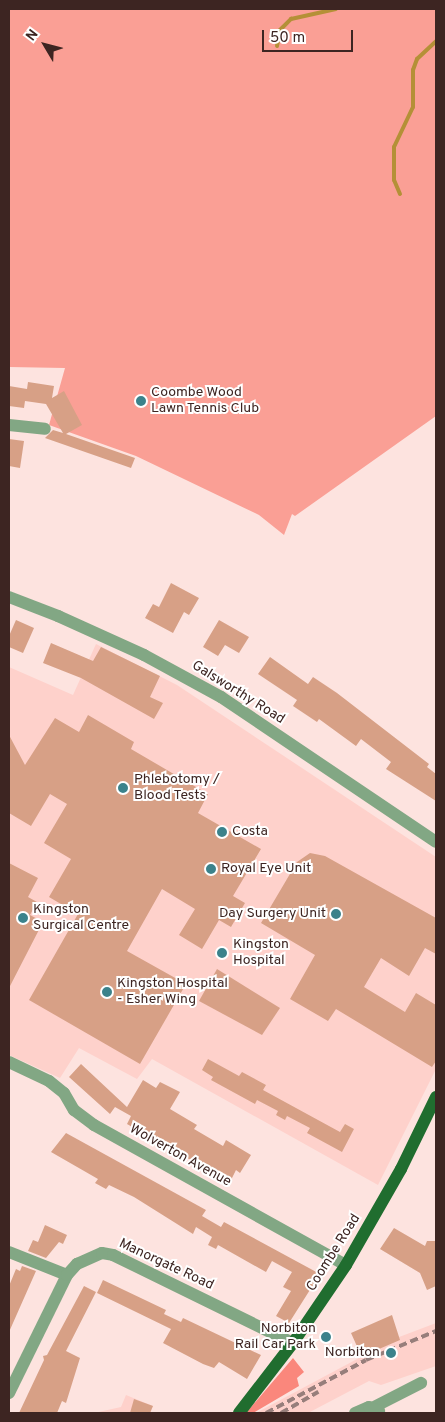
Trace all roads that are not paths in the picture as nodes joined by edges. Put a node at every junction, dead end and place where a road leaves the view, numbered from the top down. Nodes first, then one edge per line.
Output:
1 (9, 425) edge
2 (44, 429) dead end
3 (9, 598) edge
4 (436, 842) edge
5 (9, 1062) edge
6 (435, 1102) edge
7 (9, 1252) edge
8 (346, 1265) junction
9 (67, 1274) junction
10 (293, 1343) junction
11 (421, 1383) dead end
12 (9, 1393) edge
13 (377, 1410) edge
14 (239, 1413) edge
15 (355, 1413) edge

1 - 2 street
3 - 4 street, Galsworthy Road
5 - 8 street, Wolverton Avenue
6 - 8 main road, Coombe Road
7 - 9 street
8 - 10 main road, Coombe Road
9 - 10 street, Manorgate Road
9 - 12 street, Manorgate Road
10 - 14 main road, Coombe Road
11 - 13 street
13 - 15 street

